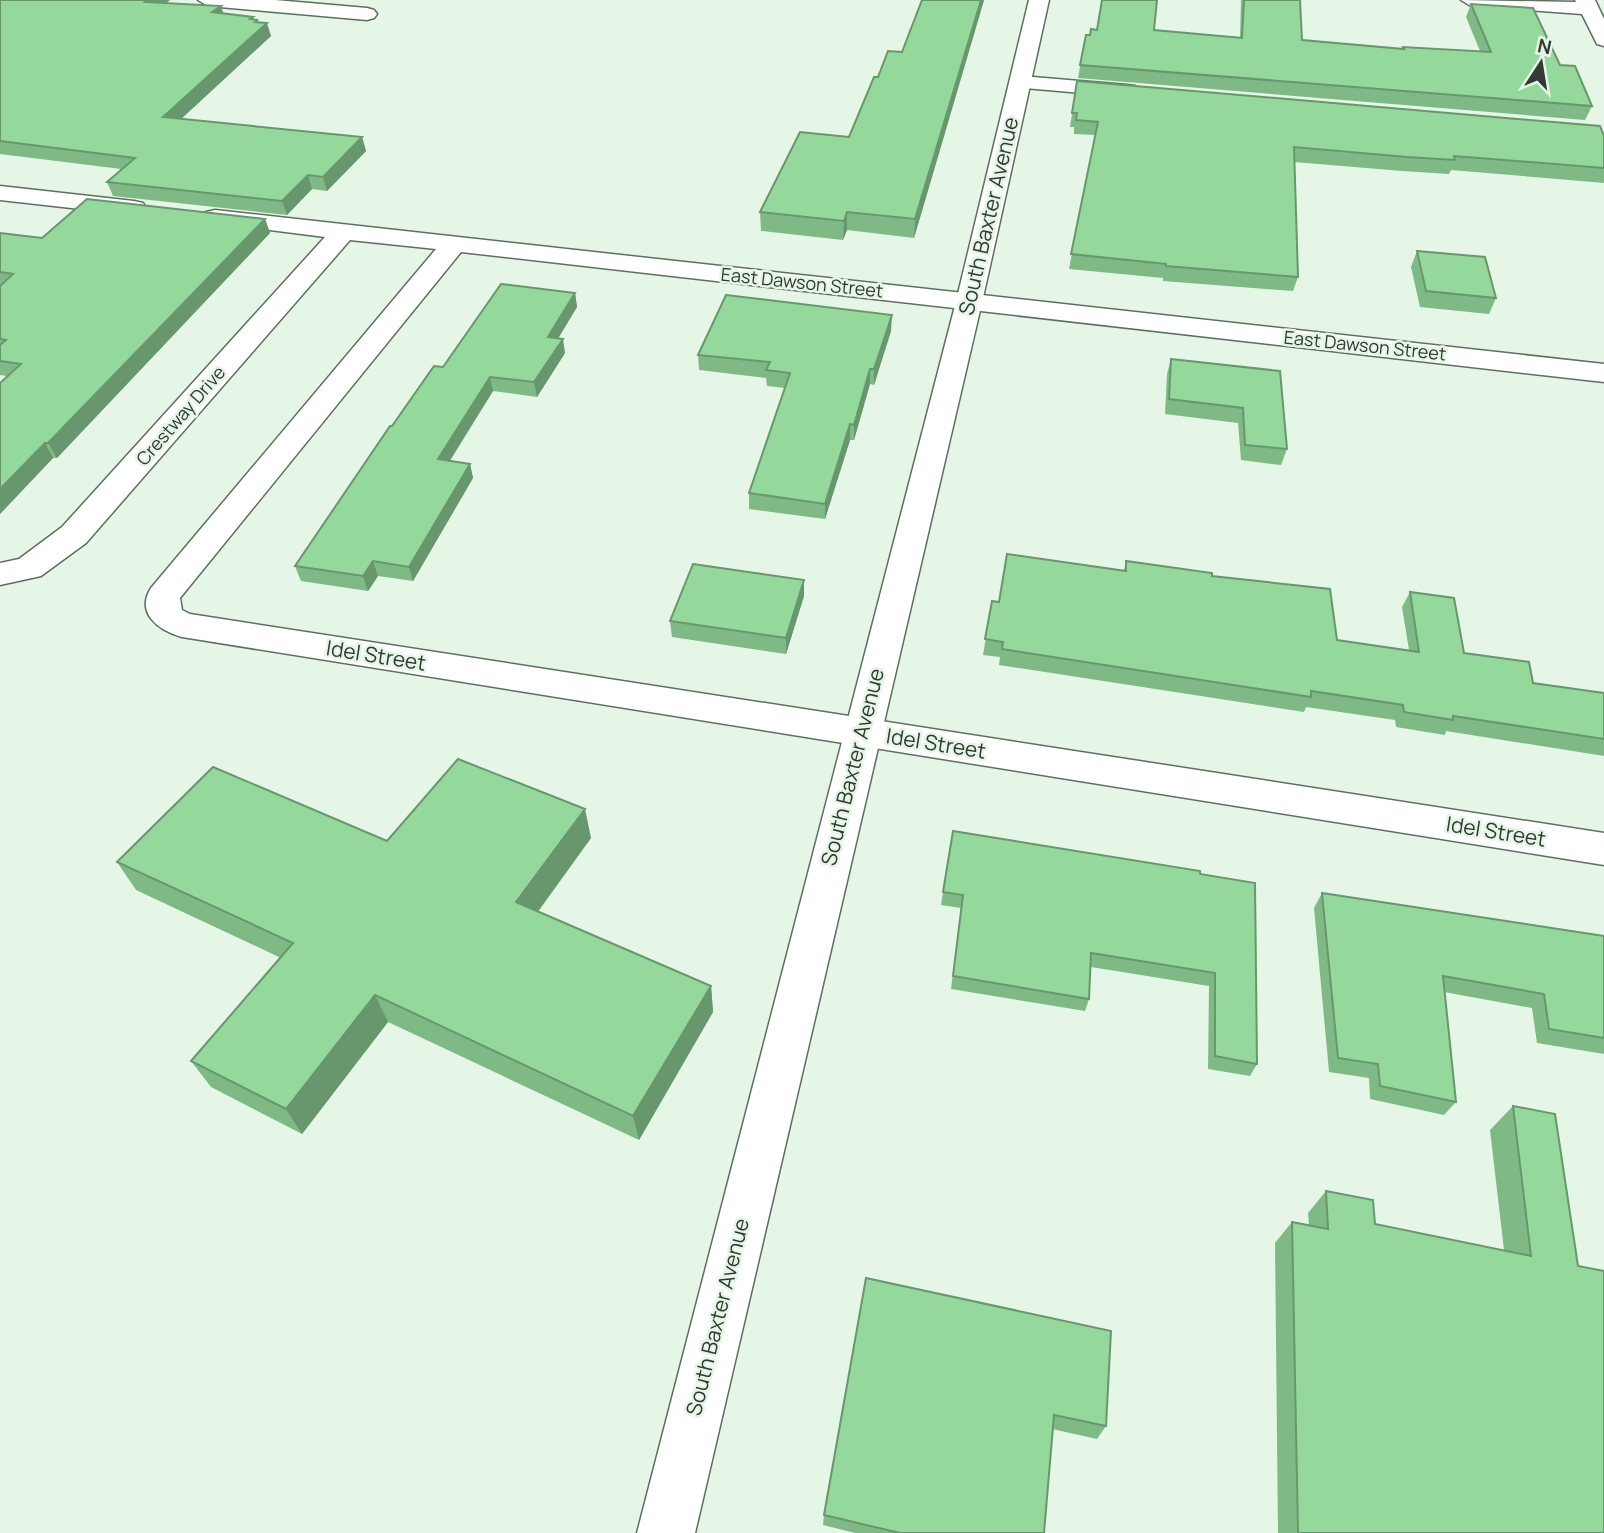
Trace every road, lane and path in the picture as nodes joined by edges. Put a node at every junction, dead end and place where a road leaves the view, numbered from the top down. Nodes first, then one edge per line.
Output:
1 (208, 0) edge
2 (1039, 0) edge
3 (1471, 0) edge
4 (1587, 4) edge
5 (367, 14) dead end
6 (1604, 40) edge
7 (1021, 82) junction
8 (1146, 93) edge
9 (0, 193) edge
10 (151, 210) edge
11 (192, 215) edge
12 (343, 232) junction
13 (454, 244) junction
14 (969, 302) junction
15 (1604, 373) edge
16 (0, 574) edge
17 (861, 733) junction
18 (1604, 849) edge
19 (666, 1533) edge

1 - 5 street
2 - 7 street, South Baxter Avenue
3 - 4 street
4 - 6 street
7 - 8 street
7 - 14 street, South Baxter Avenue
9 - 10 street
11 - 12 street, East Dawson Street
12 - 13 street, East Dawson Street
12 - 16 street, Crestway Drive
13 - 14 street, East Dawson Street
13 - 17 street, Idel Street
14 - 15 street, East Dawson Street
14 - 17 street, South Baxter Avenue
17 - 18 street, Idel Street
17 - 19 street, South Baxter Avenue

